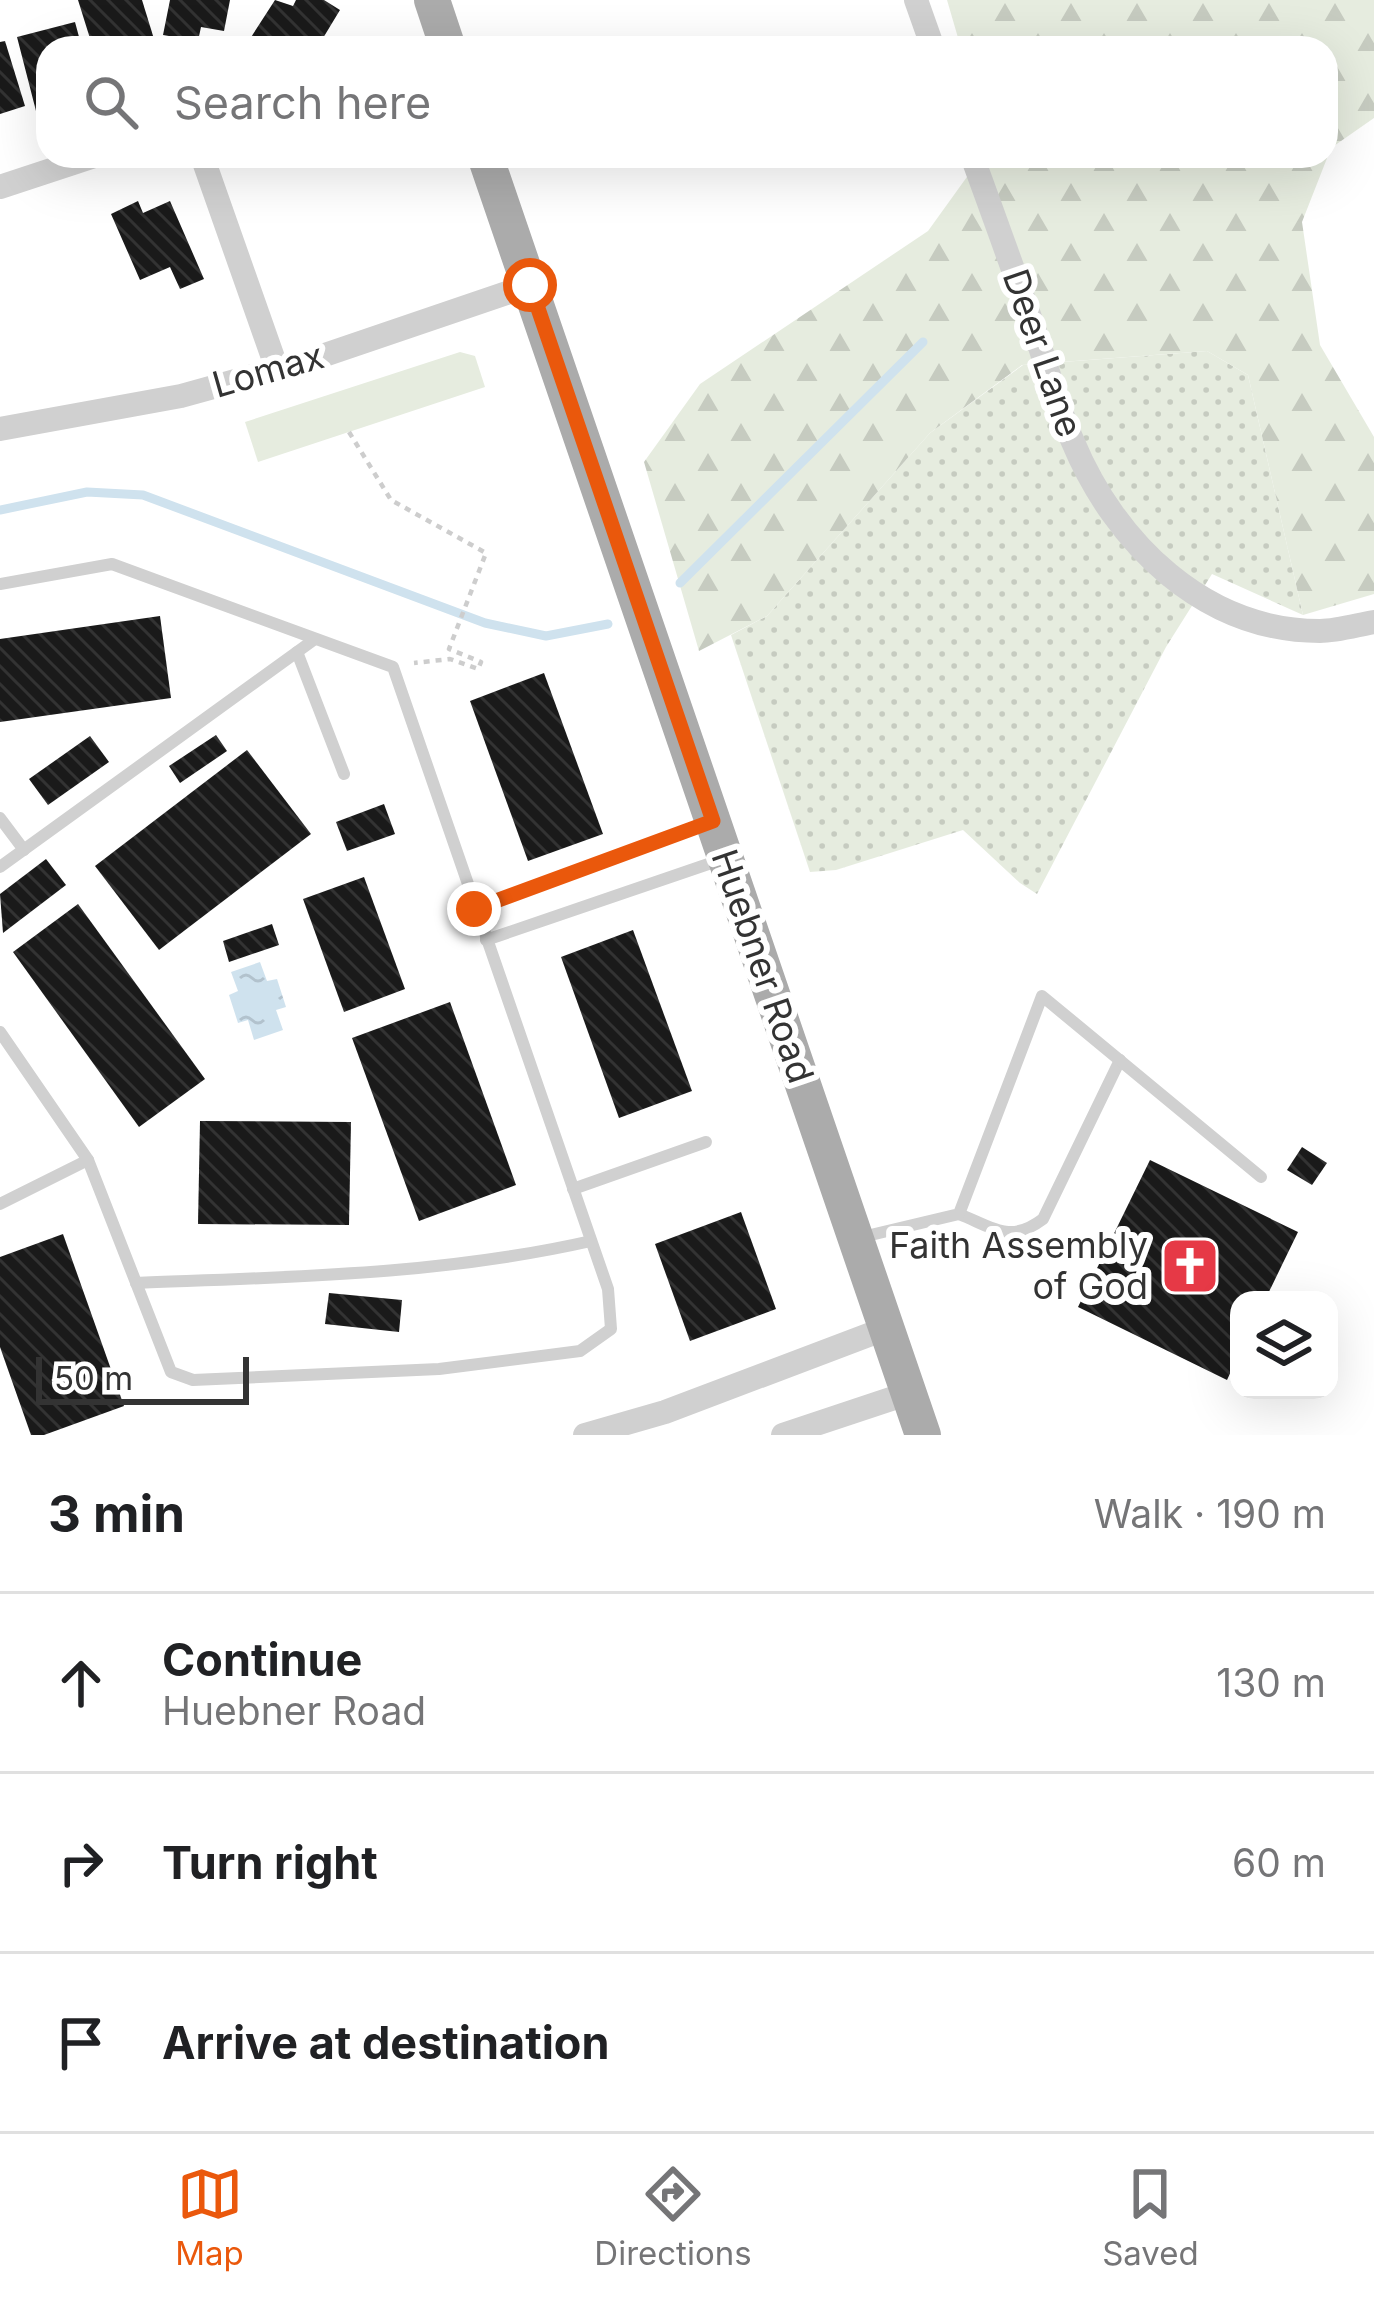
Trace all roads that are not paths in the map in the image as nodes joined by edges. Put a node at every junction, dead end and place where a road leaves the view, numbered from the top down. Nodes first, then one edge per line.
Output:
1 (432, 0) edge
2 (916, 0) edge
3 (444, 36) edge
4 (929, 36) edge
5 (58, 168) edge
6 (206, 168) edge
7 (489, 168) edge
8 (976, 168) edge
9 (0, 187) edge
10 (530, 285) junction
11 (277, 369) junction
12 (0, 429) edge
13 (0, 584) edge
14 (1374, 622) edge
15 (316, 639) junction
16 (297, 652) junction
17 (344, 774) dead end
18 (0, 818) edge
19 (713, 821) junction
20 (24, 850) junction
21 (726, 858) junction
22 (0, 867) edge
23 (474, 909) junction
24 (486, 940) junction
25 (0, 1032) edge
26 (1120, 1060) junction
27 (706, 1142) dead end
28 (88, 1160) junction
29 (1261, 1177) dead end
30 (573, 1189) junction
31 (0, 1204) edge
32 (959, 1214) junction
33 (856, 1238) junction
34 (591, 1241) junction
35 (136, 1283) junction
36 (887, 1328) junction
37 (909, 1394) junction
38 (585, 1435) edge
39 (782, 1435) edge
40 (923, 1435) edge

1 - 3 main road
2 - 4 street
5 - 9 street
6 - 11 street
7 - 10 main road, Huebner Road
8 - 14 street, Deer Lane
10 - 11 street, Lomax
10 - 19 main road, Huebner Road
11 - 12 street, Lomax
13 - 15 lane
15 - 16 lane
15 - 23 lane
16 - 17 lane
16 - 20 lane
18 - 20 lane
19 - 21 main road, Huebner Road
19 - 23 lane
20 - 22 lane
21 - 24 lane
21 - 33 main road, Huebner Road
23 - 24 lane
24 - 30 lane
25 - 28 lane
26 - 29 lane
26 - 32 lane
26 - 32 lane
27 - 30 lane
28 - 31 lane
28 - 35 lane
30 - 34 lane
32 - 33 lane
33 - 36 main road, Huebner Road
34 - 35 lane
34 - 35 lane
36 - 37 main road, Huebner Road
36 - 38 street
37 - 39 street
37 - 40 main road, Huebner Road

